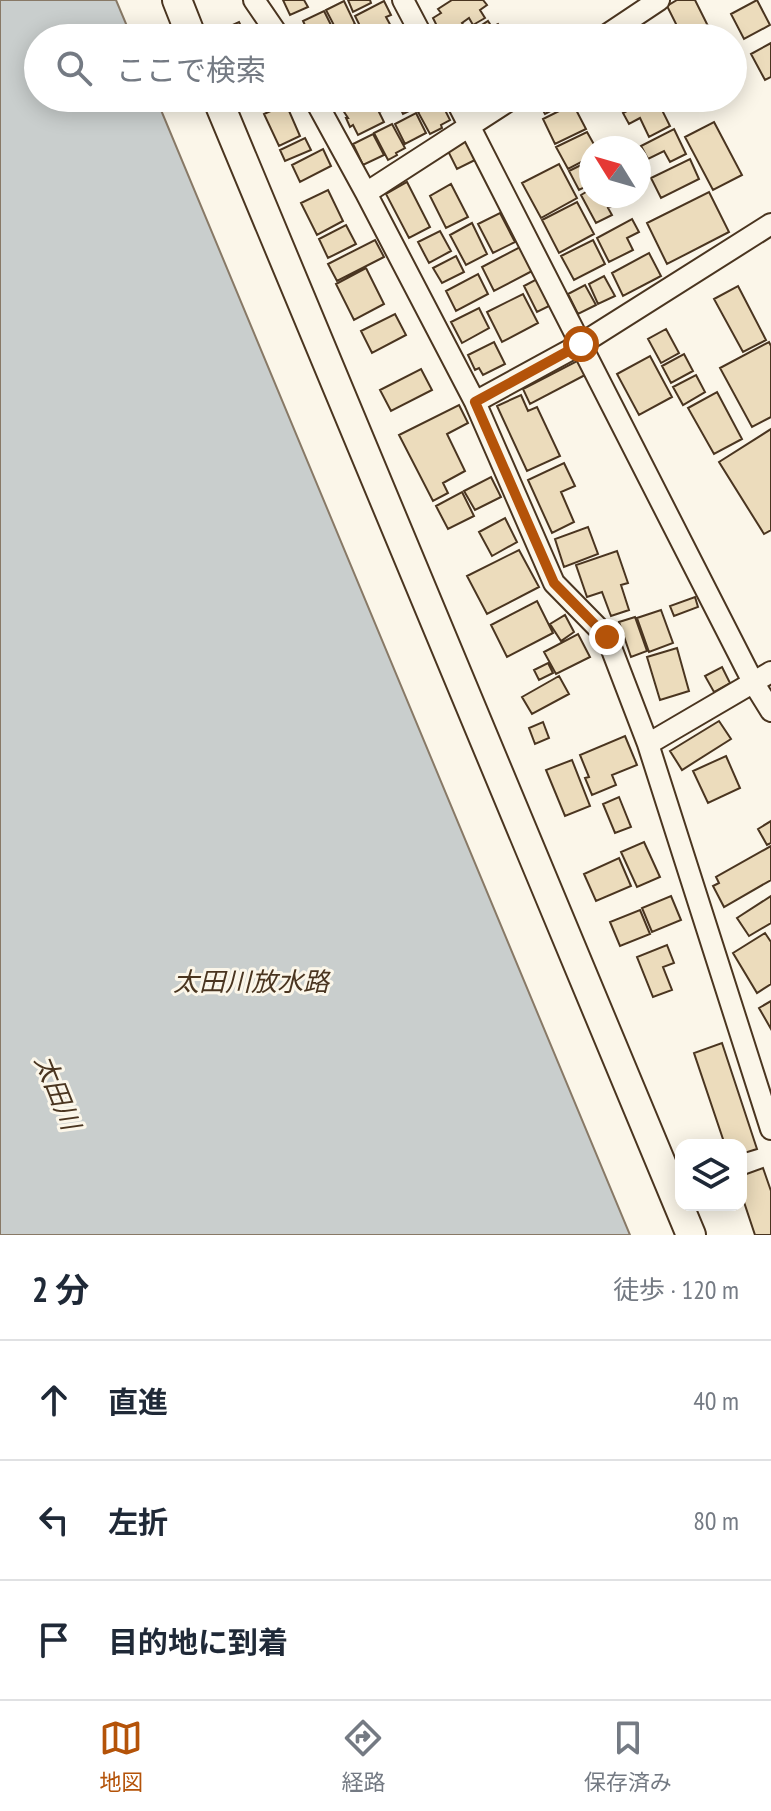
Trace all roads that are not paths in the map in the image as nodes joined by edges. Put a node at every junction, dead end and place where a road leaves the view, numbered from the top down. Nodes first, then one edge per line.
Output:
1 (177, 0) edge
2 (254, 0) edge
3 (403, 0) edge
4 (659, 0) edge
5 (186, 24) edge
6 (270, 24) edge
7 (416, 24) edge
8 (623, 24) edge
9 (223, 112) edge
10 (322, 112) edge
11 (462, 112) edge
12 (492, 112) edge
13 (470, 127) junction
14 (366, 193) junction
15 (771, 224) edge
16 (581, 344) junction
17 (475, 402) junction
18 (762, 677) edge
19 (771, 711) edge
20 (648, 744) junction
21 (771, 1129) edge
22 (691, 1235) edge

1 - 5 street
2 - 6 street
3 - 7 street
4 - 8 street
9 - 22 street
10 - 14 street
11 - 13 street
12 - 13 street
13 - 14 street
13 - 16 street
14 - 17 street
15 - 16 street
16 - 17 street
16 - 18 street
17 - 20 street
18 - 19 street
18 - 20 street
20 - 21 street

